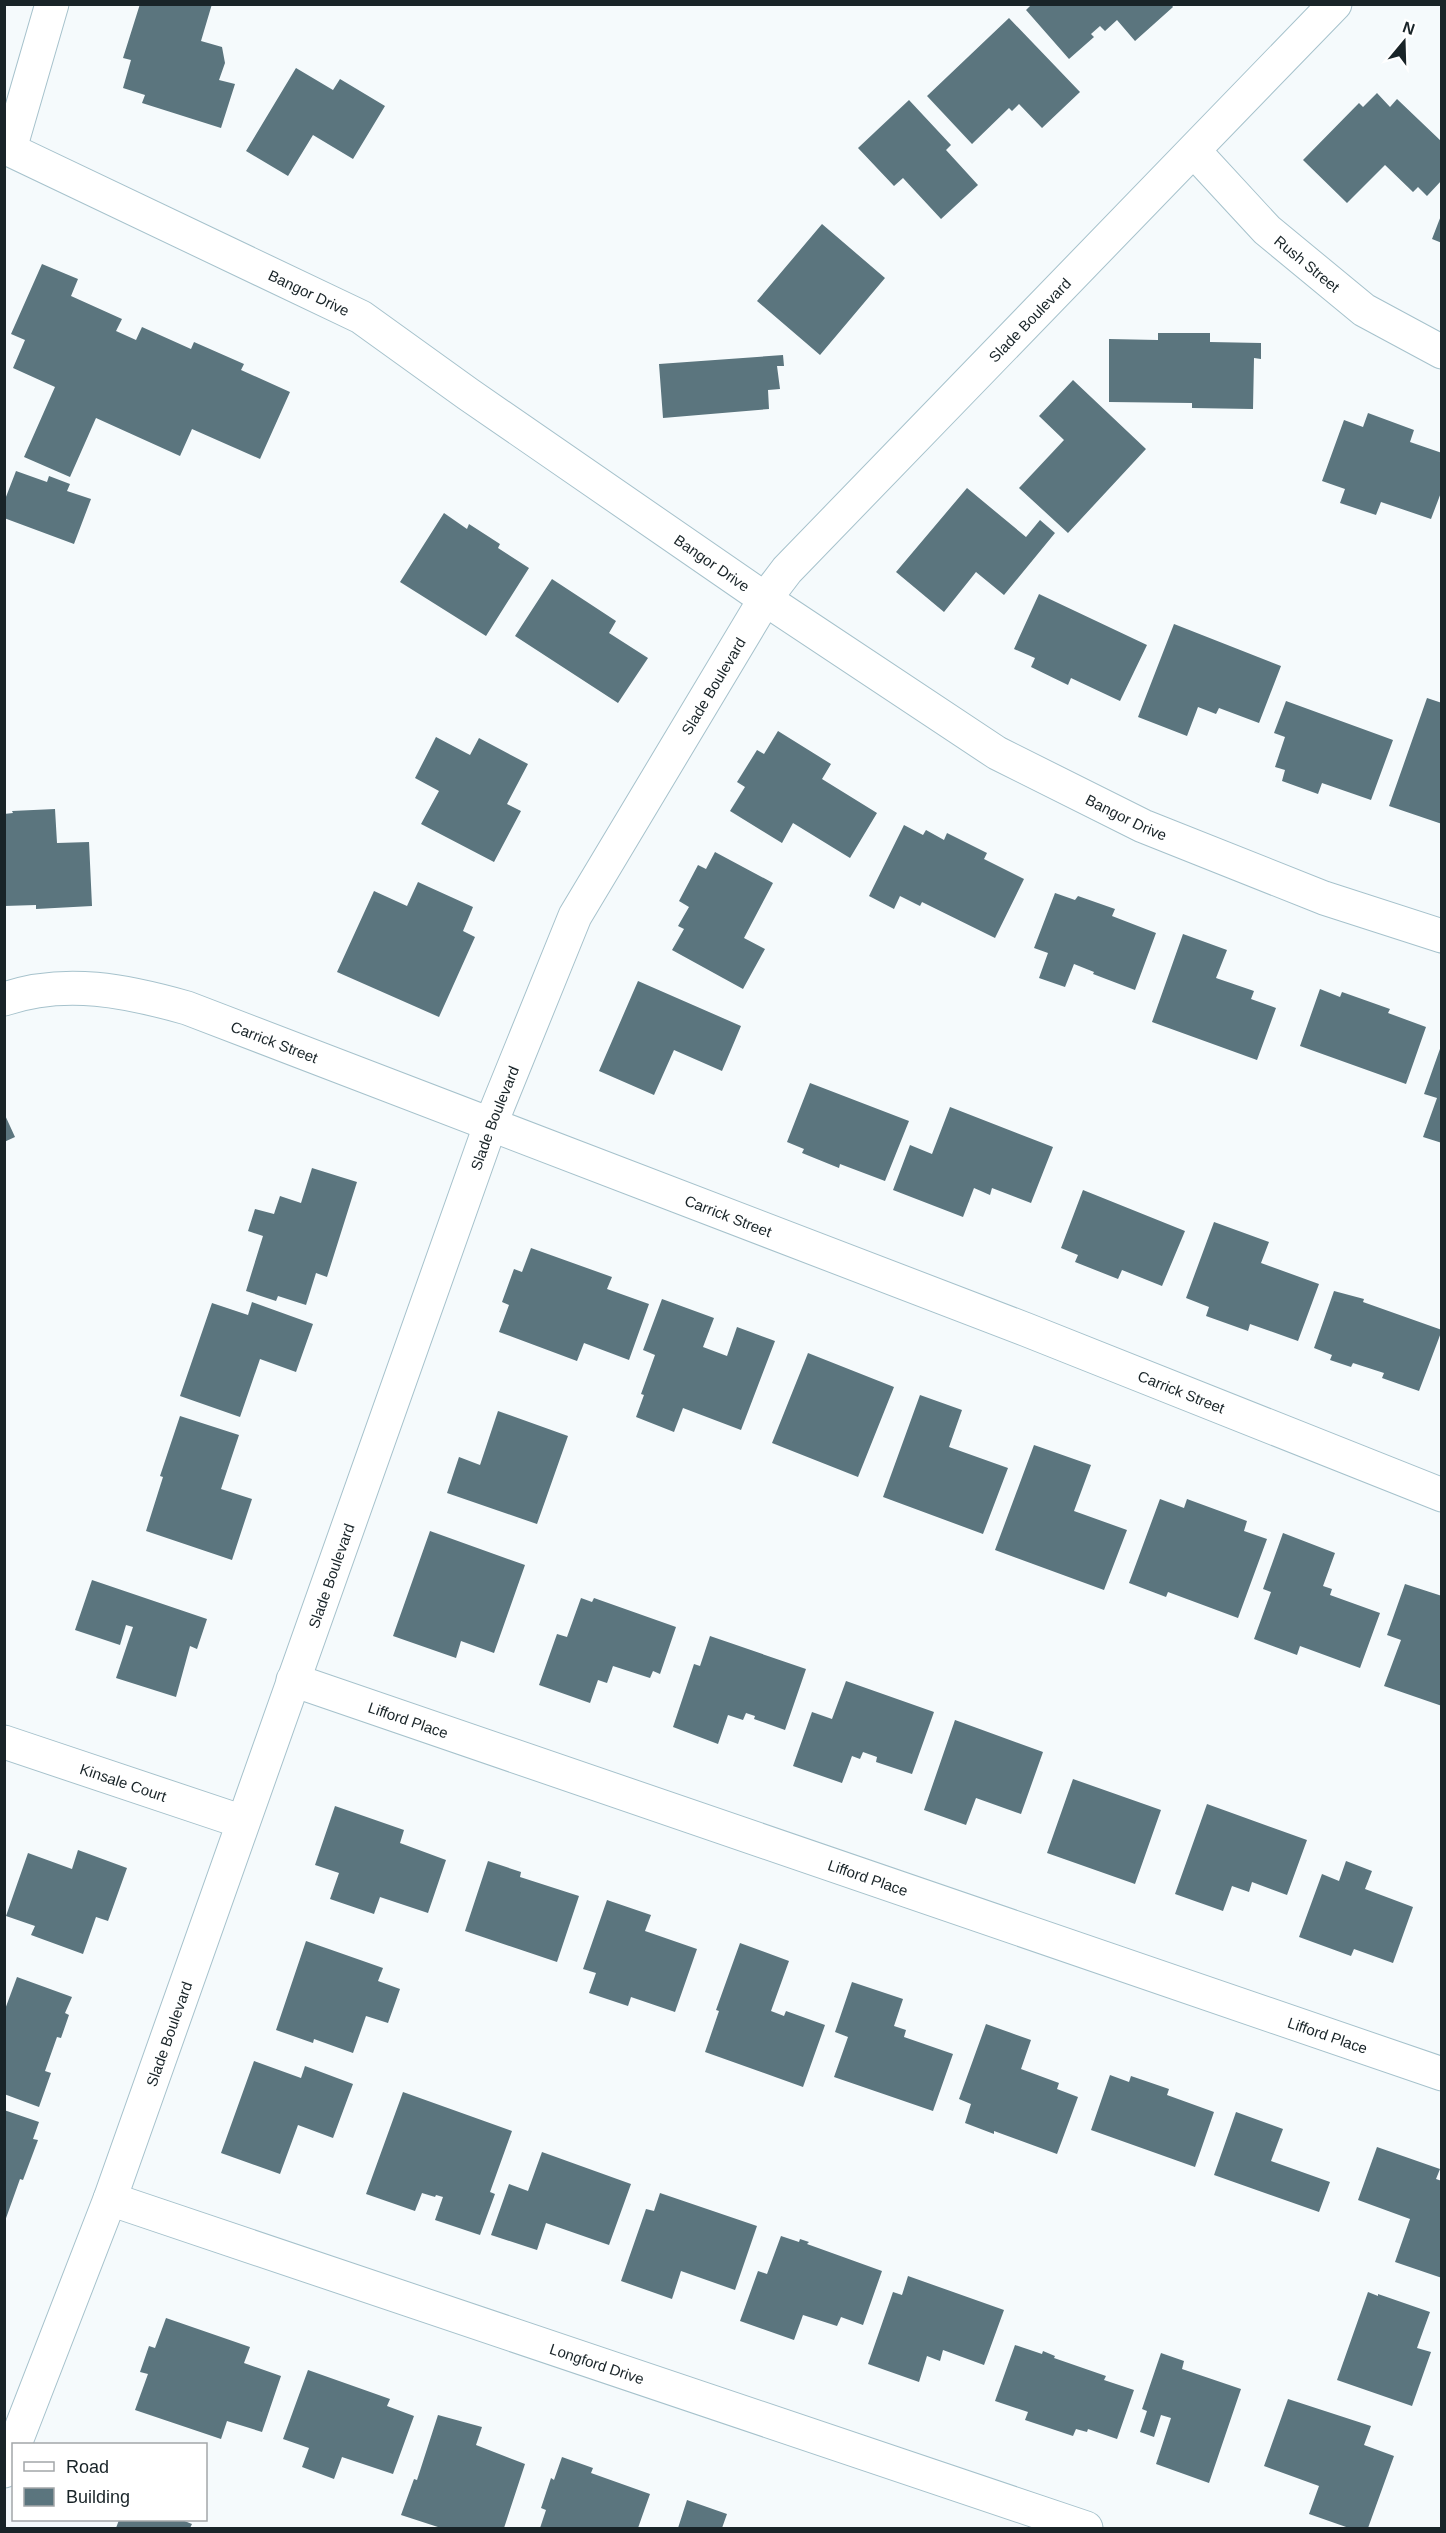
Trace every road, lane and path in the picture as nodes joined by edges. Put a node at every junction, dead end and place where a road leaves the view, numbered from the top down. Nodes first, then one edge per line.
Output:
1 (52, 4) edge
2 (1335, 4) edge
3 (7, 148) edge
4 (1194, 152) junction
5 (1442, 352) edge
6 (765, 599) junction
7 (1442, 936) edge
8 (4, 999) edge
9 (490, 1123) junction
10 (1442, 1495) edge
11 (293, 1680) junction
12 (4, 1742) edge
13 (243, 1822) junction
14 (1442, 2074) edge
15 (110, 2199) junction
16 (15, 2443) edge
17 (12, 2451) edge
18 (4, 2471) edge
19 (1086, 2529) edge

1 - 3 street
2 - 4 street, Slade Boulevard
3 - 6 street, Bangor Drive
4 - 5 street, Rush Street
4 - 6 street, Slade Boulevard
6 - 7 street, Bangor Drive
6 - 9 street, Slade Boulevard
8 - 9 street, Carrick Street
9 - 10 street, Carrick Street
9 - 11 street, Slade Boulevard
11 - 13 street, Slade Boulevard
11 - 14 street, Lifford Place
12 - 13 street, Kinsale Court
13 - 15 street, Slade Boulevard
15 - 16 street, Slade Boulevard
15 - 19 street, Longford Drive
17 - 18 street, Slade Boulevard

